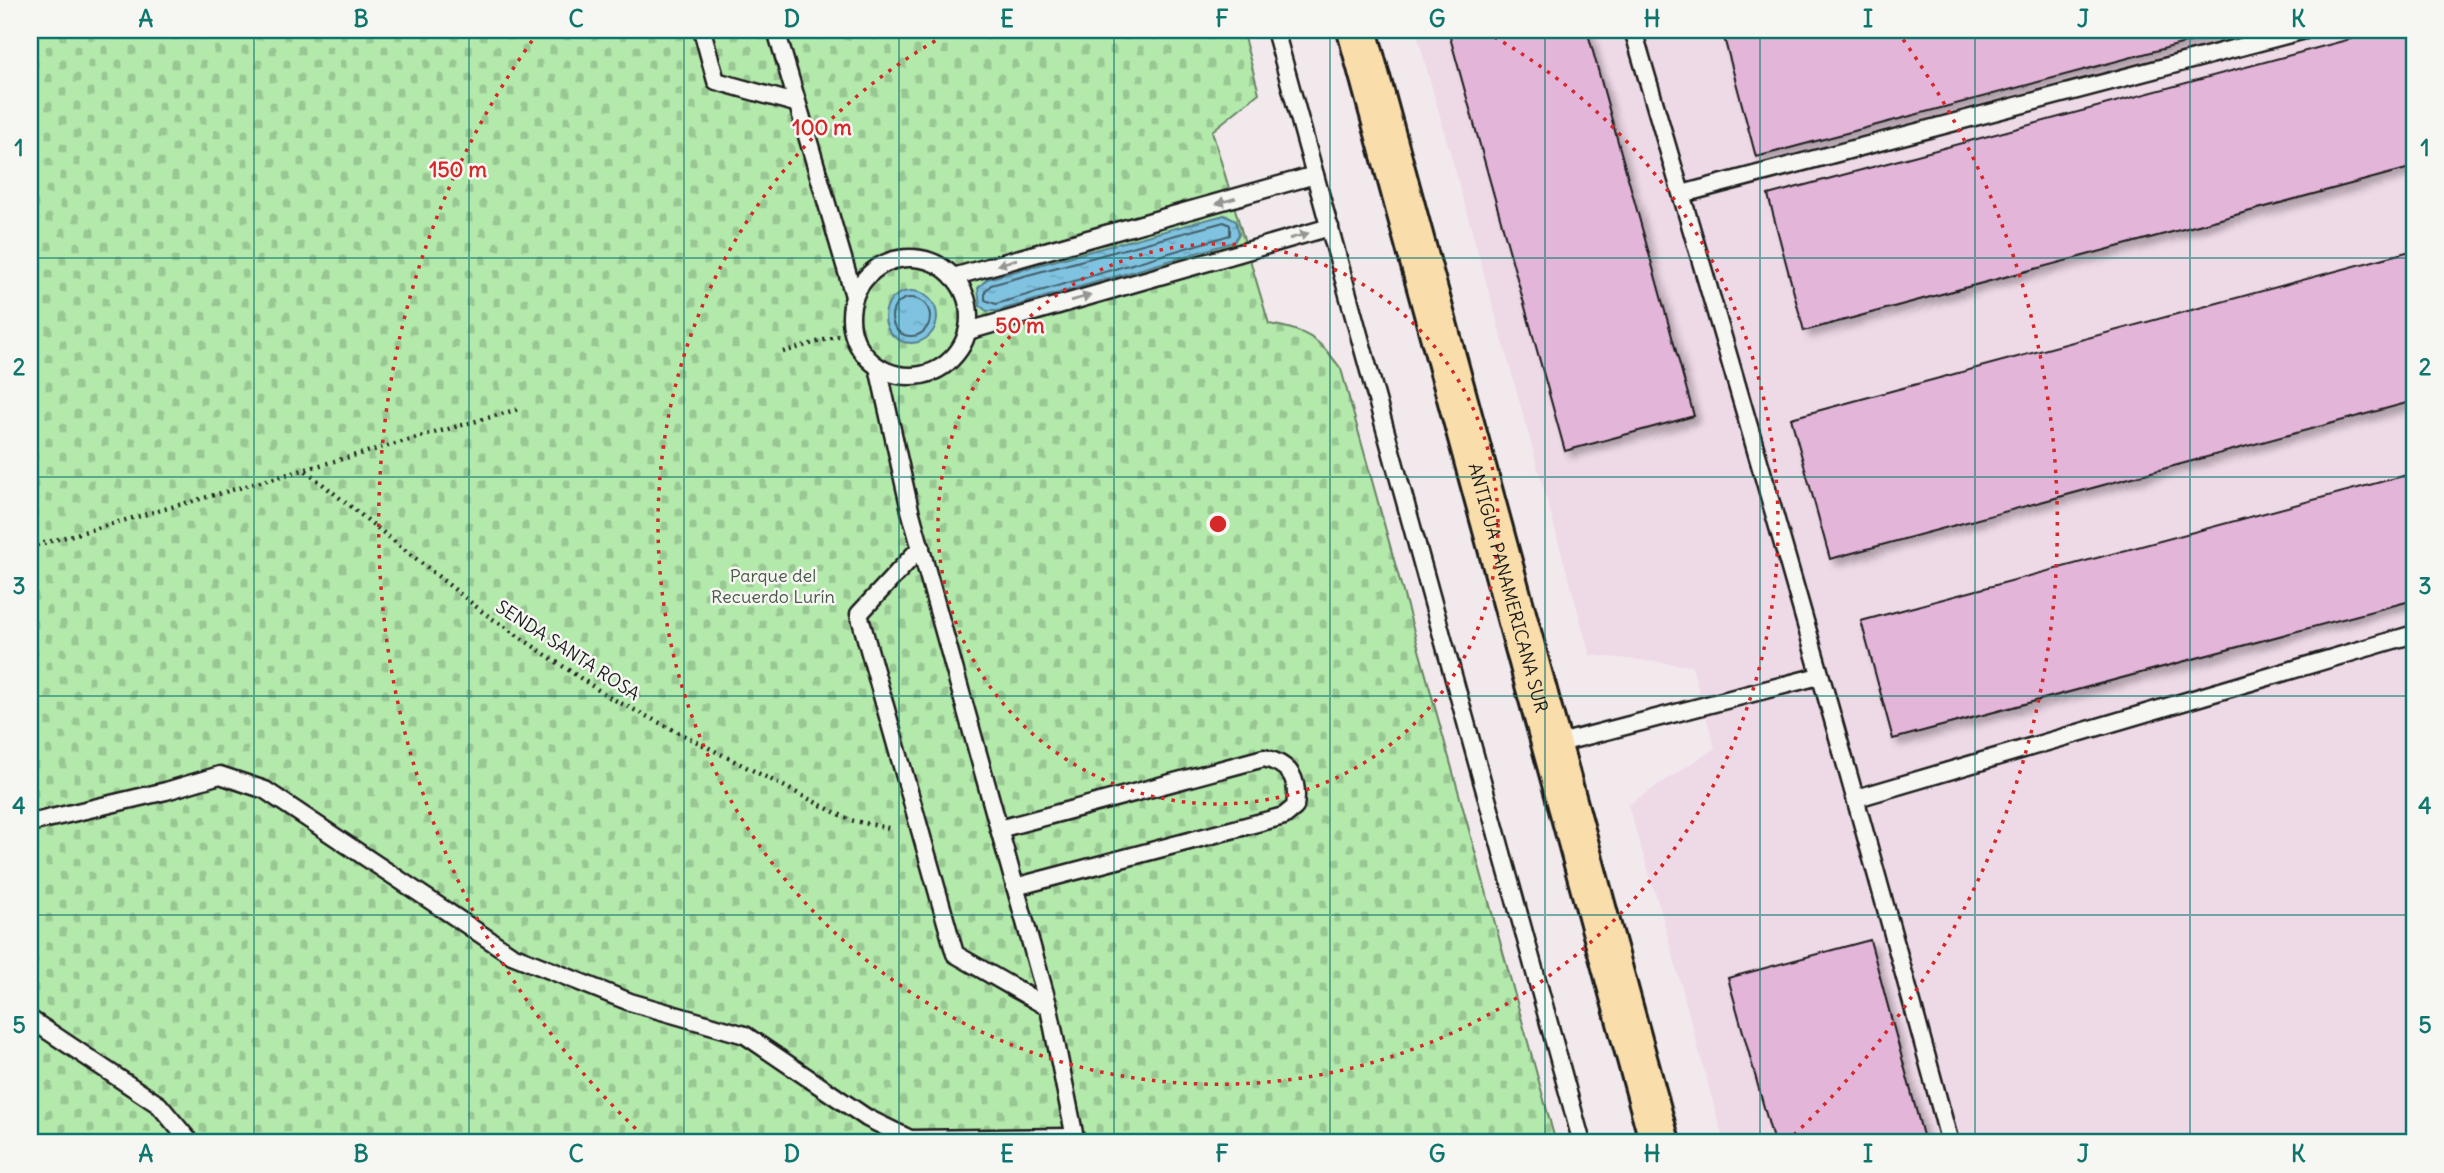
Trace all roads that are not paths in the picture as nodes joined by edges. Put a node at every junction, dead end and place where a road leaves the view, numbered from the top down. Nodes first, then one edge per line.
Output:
1 (702, 30) edge
2 (776, 30) edge
3 (1275, 30) edge
4 (1357, 30) edge
5 (1633, 30) edge
6 (2305, 30) edge
7 (795, 103) junction
8 (1315, 175) junction
9 (1682, 194) junction
10 (1330, 227) junction
11 (953, 277) junction
12 (854, 296) junction
13 (968, 331) junction
14 (878, 367) junction
15 (921, 547) junction
16 (2414, 634) edge
17 (1819, 676) junction
18 (1552, 746) junction
19 (1857, 798) junction
20 (30, 823) edge
21 (999, 829) junction
22 (1015, 887) junction
23 (1049, 1008) junction
24 (30, 1019) edge
25 (1075, 1140) edge
26 (191, 1143) edge
27 (1582, 1143) edge
28 (1660, 1143) edge
29 (1950, 1143) edge

1 - 7 lane
2 - 7 lane
3 - 8 lane
4 - 18 main road, ANTIGUA PANAMERICANA SUR
5 - 9 lane
6 - 9 lane
7 - 12 lane
8 - 10 lane
8 -> 11 lane
9 - 17 lane
13 -> 10 lane
10 - 27 lane
11 - 12 lane
11 - 13 lane
12 - 14 lane
13 - 14 lane
14 - 15 lane
15 - 21 lane
15 - 23 lane
16 - 19 lane
17 - 18 lane
17 - 19 lane
18 - 28 main road, ANTIGUA PANAMERICANA SUR
19 - 29 lane
20 - 25 lane
21 - 22 lane
21 - 22 lane
22 - 23 lane
23 - 25 lane
24 - 26 lane

